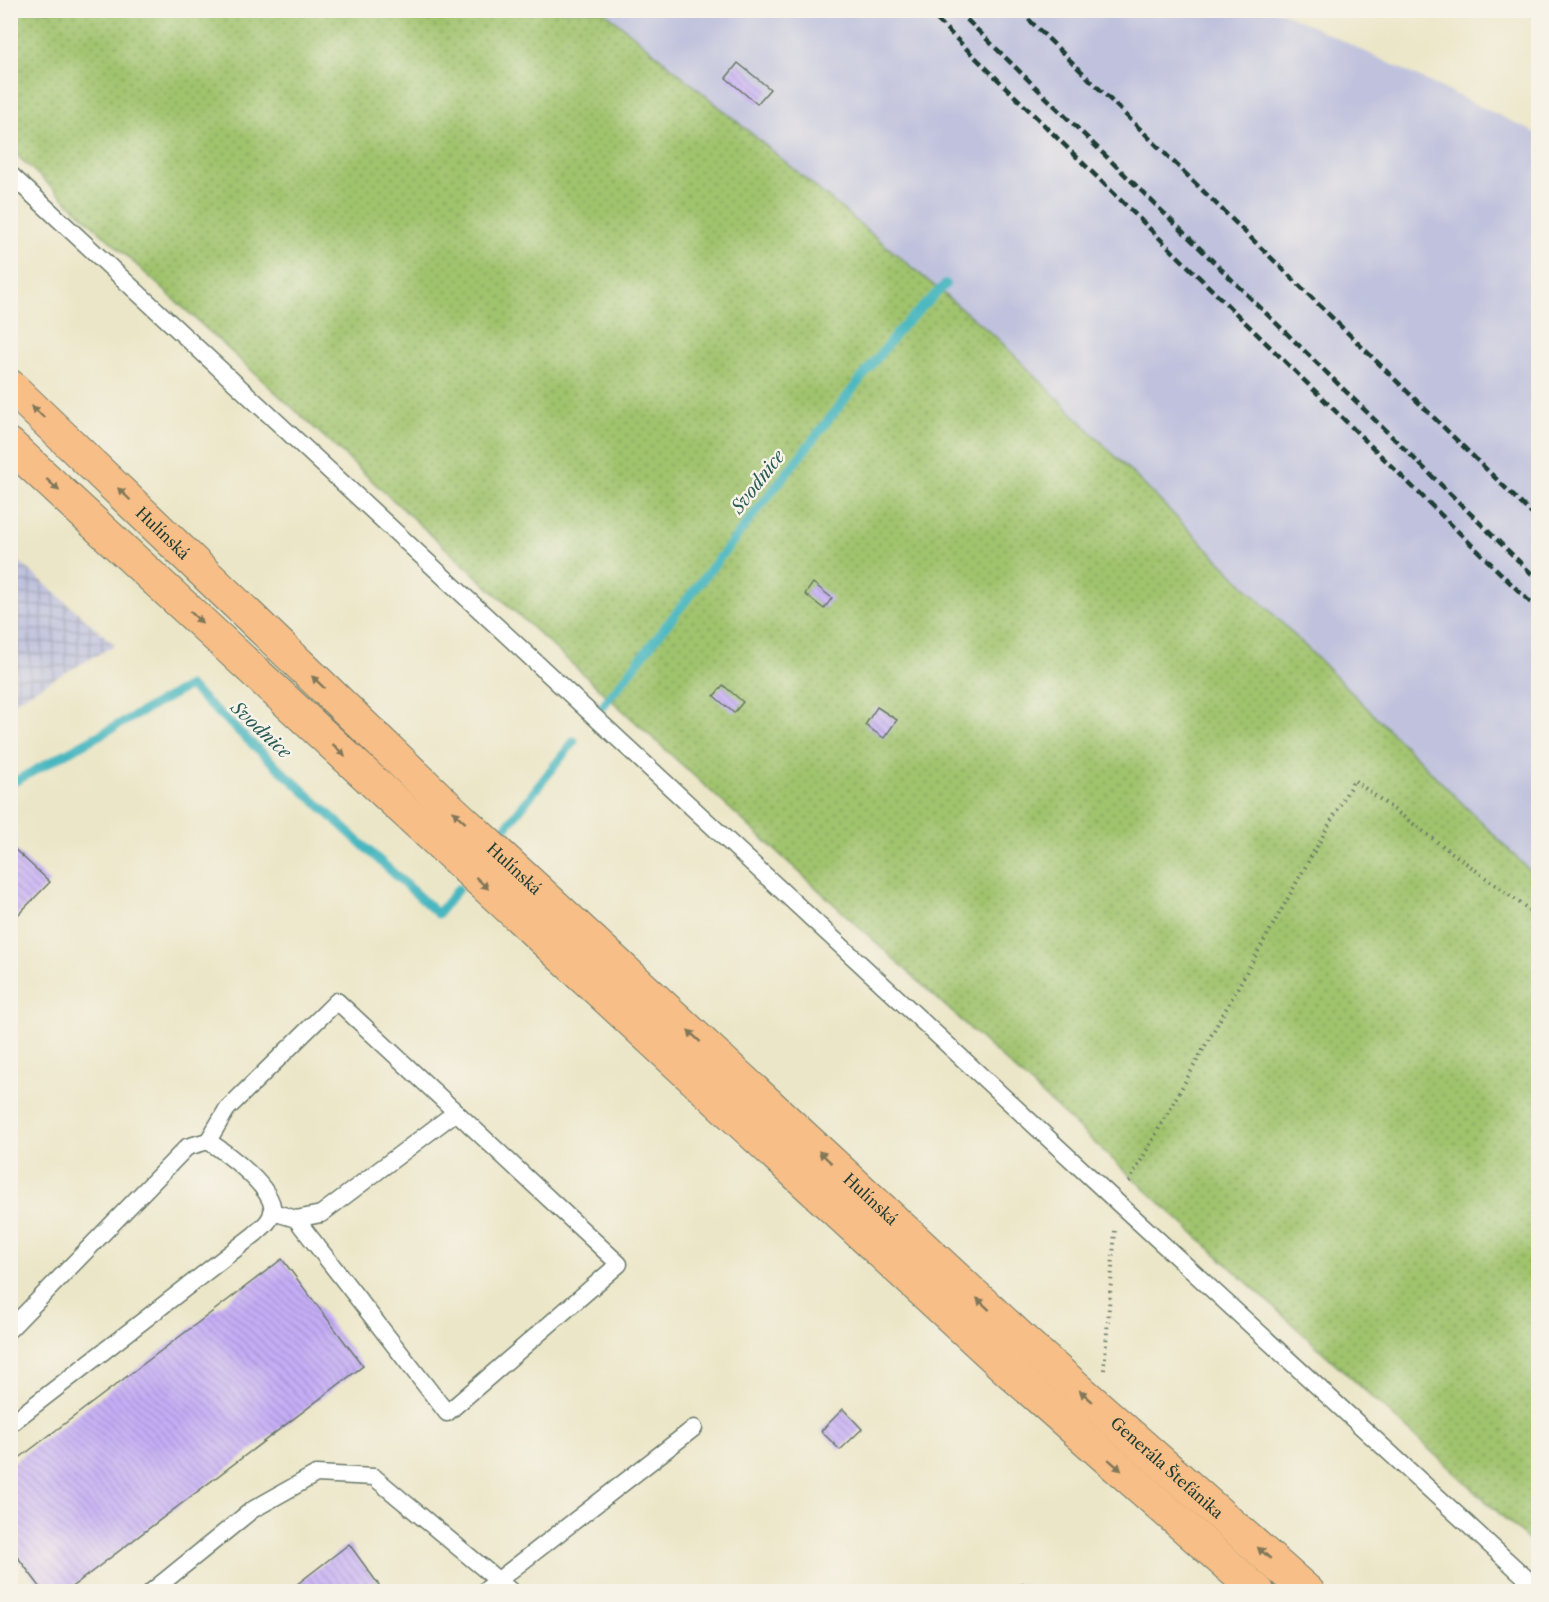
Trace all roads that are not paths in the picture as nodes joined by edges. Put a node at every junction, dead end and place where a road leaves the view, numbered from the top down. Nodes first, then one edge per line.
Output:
1 (10, 174) edge
2 (10, 386) edge
3 (10, 445) edge
4 (456, 1112) junction
5 (208, 1141) junction
6 (273, 1212) junction
7 (296, 1219) junction
8 (10, 1329) edge
9 (1026, 1343) joint
10 (1009, 1371) joint
11 (10, 1424) edge
12 (694, 1428) dead end
13 (498, 1580) junction
14 (1539, 1589) edge
15 (151, 1592) edge
16 (483, 1592) edge
17 (512, 1592) edge
18 (1258, 1592) edge
19 (1308, 1592) edge

1 - 14 lane
9 -> 2 main road, Hulínská
3 -> 10 main road, Hulínská
4 - 5 lane
4 - 7 lane
4 - 7 lane
5 - 6 lane
5 - 8 lane
6 - 7 lane
6 - 11 lane
19 -> 9 main road, Generála Štefánika
10 -> 18 main road, Generála Štefánika
12 - 13 lane
13 - 15 lane
13 - 16 lane
13 - 17 lane

